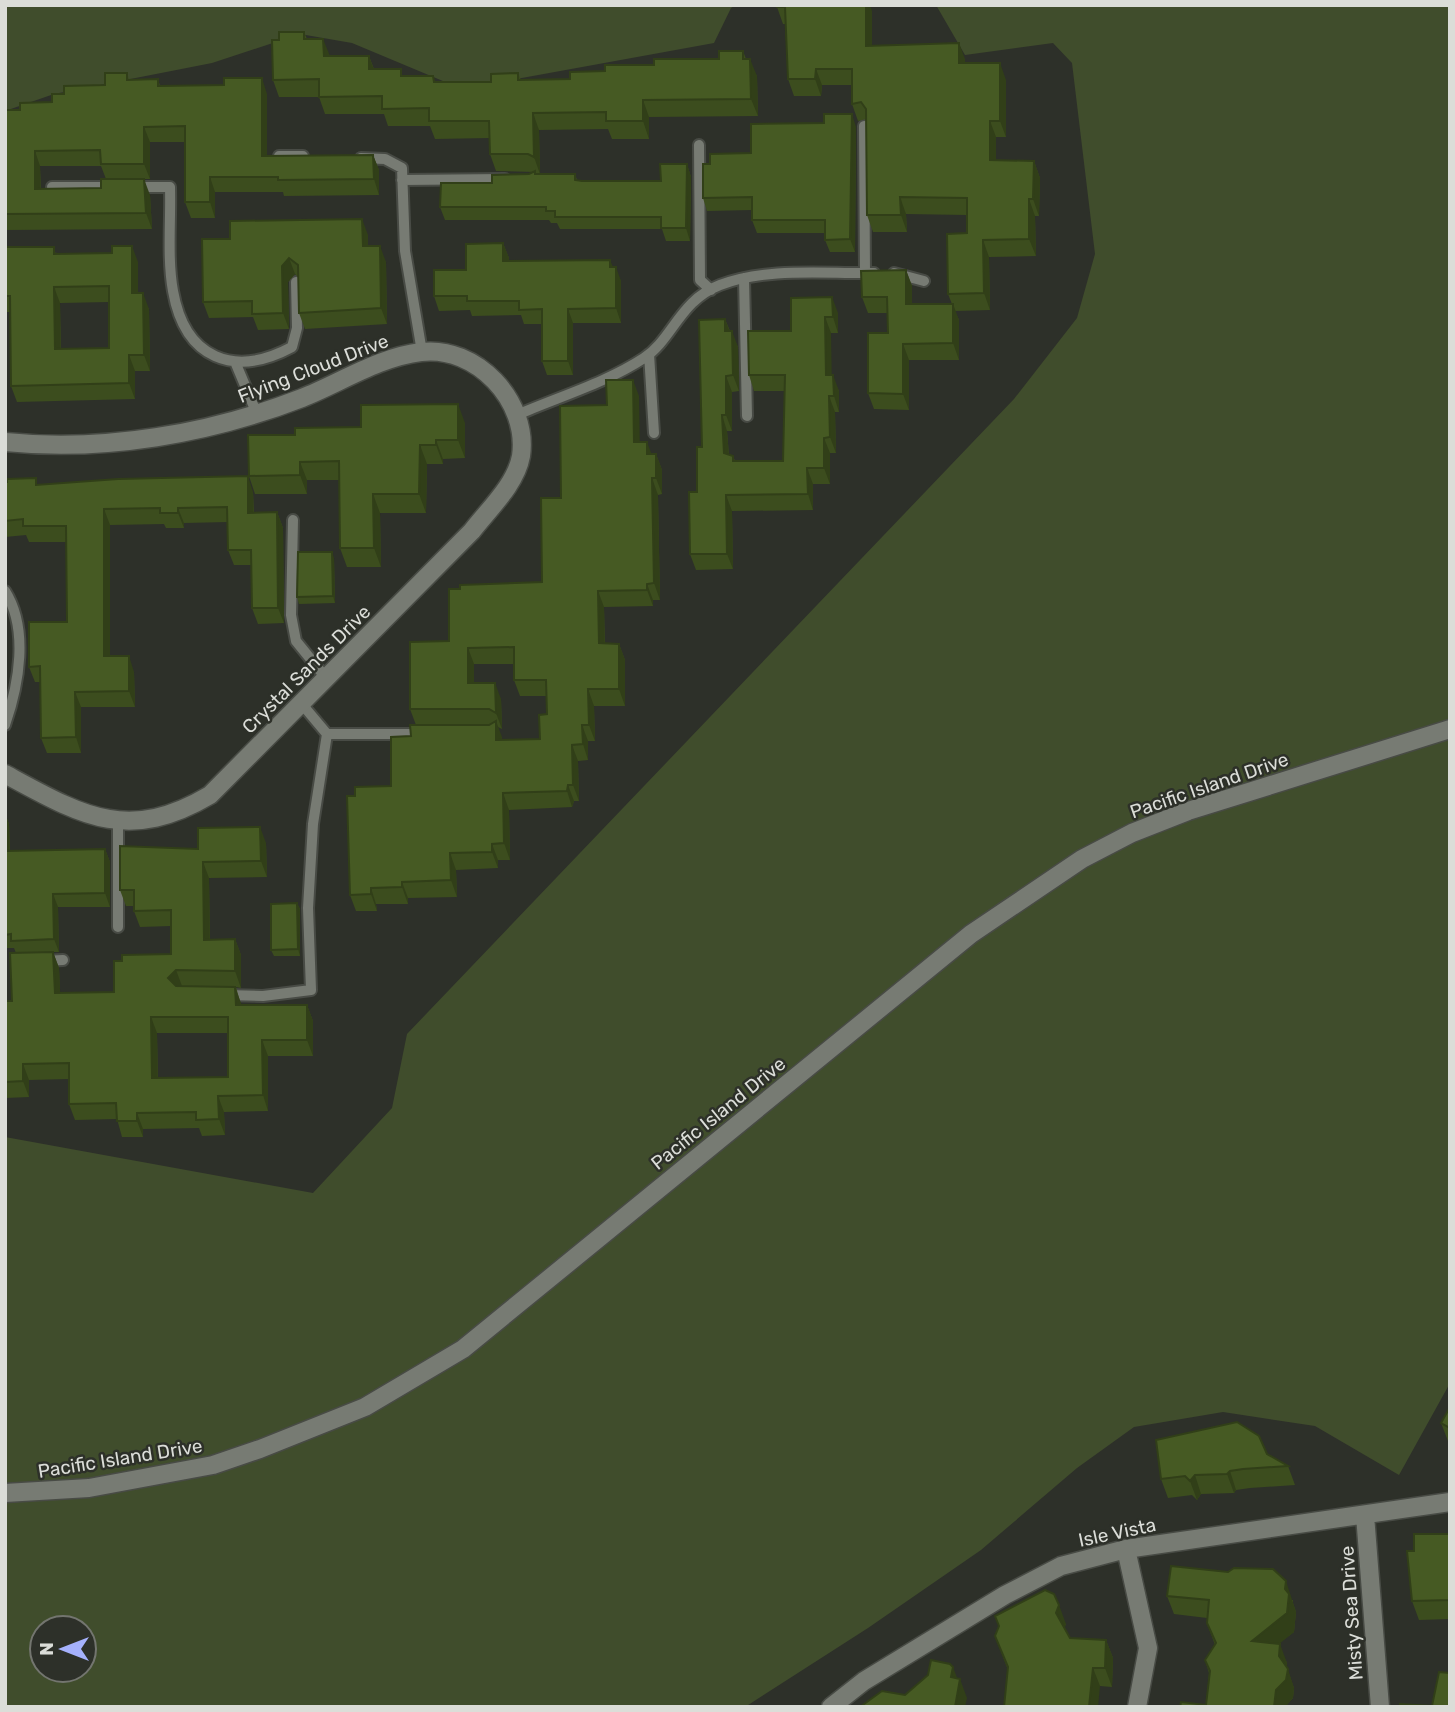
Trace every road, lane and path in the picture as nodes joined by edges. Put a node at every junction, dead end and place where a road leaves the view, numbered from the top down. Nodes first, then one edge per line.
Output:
1 (864, 126) edge
2 (699, 145) dead end
3 (279, 156) edge
4 (316, 157) edge
5 (353, 158) edge
6 (521, 179) edge
7 (402, 180) junction
8 (52, 187) edge
9 (865, 273) junction
10 (744, 278) junction
11 (925, 281) dead end
12 (296, 282) edge
13 (711, 290) junction
14 (422, 352) junction
15 (649, 354) junction
16 (236, 364) junction
17 (501, 387) joint
18 (257, 414) junction
19 (517, 415) junction
20 (747, 416) dead end
21 (654, 433) dead end
22 (5, 442) edge
23 (293, 520) dead end
24 (5, 591) edge
25 (326, 678) junction
26 (301, 703) junction
27 (5, 725) edge
28 (1450, 729) edge
29 (327, 734) junction
30 (439, 734) edge
31 (5, 774) edge
32 (118, 820) junction
33 (118, 927) dead end
34 (63, 960) dead end
35 (28, 962) edge
36 (209, 995) edge
37 (5, 1493) edge
38 (1450, 1502) edge
39 (1365, 1515) junction
40 (1126, 1549) junction
41 (831, 1707) edge
42 (1137, 1707) edge
43 (1380, 1707) edge

1 - 9 lane
2 - 13 lane
3 - 4 lane
5 - 7 lane
6 - 7 lane
7 - 14 lane
8 - 16 lane
9 - 10 lane
9 - 11 lane
10 - 13 lane
10 - 20 lane
12 - 16 lane
13 - 15 lane
14 - 17 street, Flying Cloud Drive
14 - 18 street, Flying Cloud Drive
15 - 19 lane
15 - 21 lane
16 - 18 lane
17 - 19 street, Crystal Sands Drive
18 - 22 street, Flying Cloud Drive
19 - 25 street, Crystal Sands Drive
23 - 25 lane
24 - 27 lane
25 - 26 street, Crystal Sands Drive
26 - 29 lane
26 - 32 street, Crystal Sands Drive
28 - 37 street, Pacific Island Drive
29 - 30 lane
29 - 36 lane
31 - 32 street, Crystal Sands Drive
32 - 33 lane
34 - 35 lane
38 - 39 street, Isle Vista
39 - 40 street, Isle Vista
39 - 43 street, Misty Sea Drive
40 - 41 street, Isle Vista
40 - 42 street

